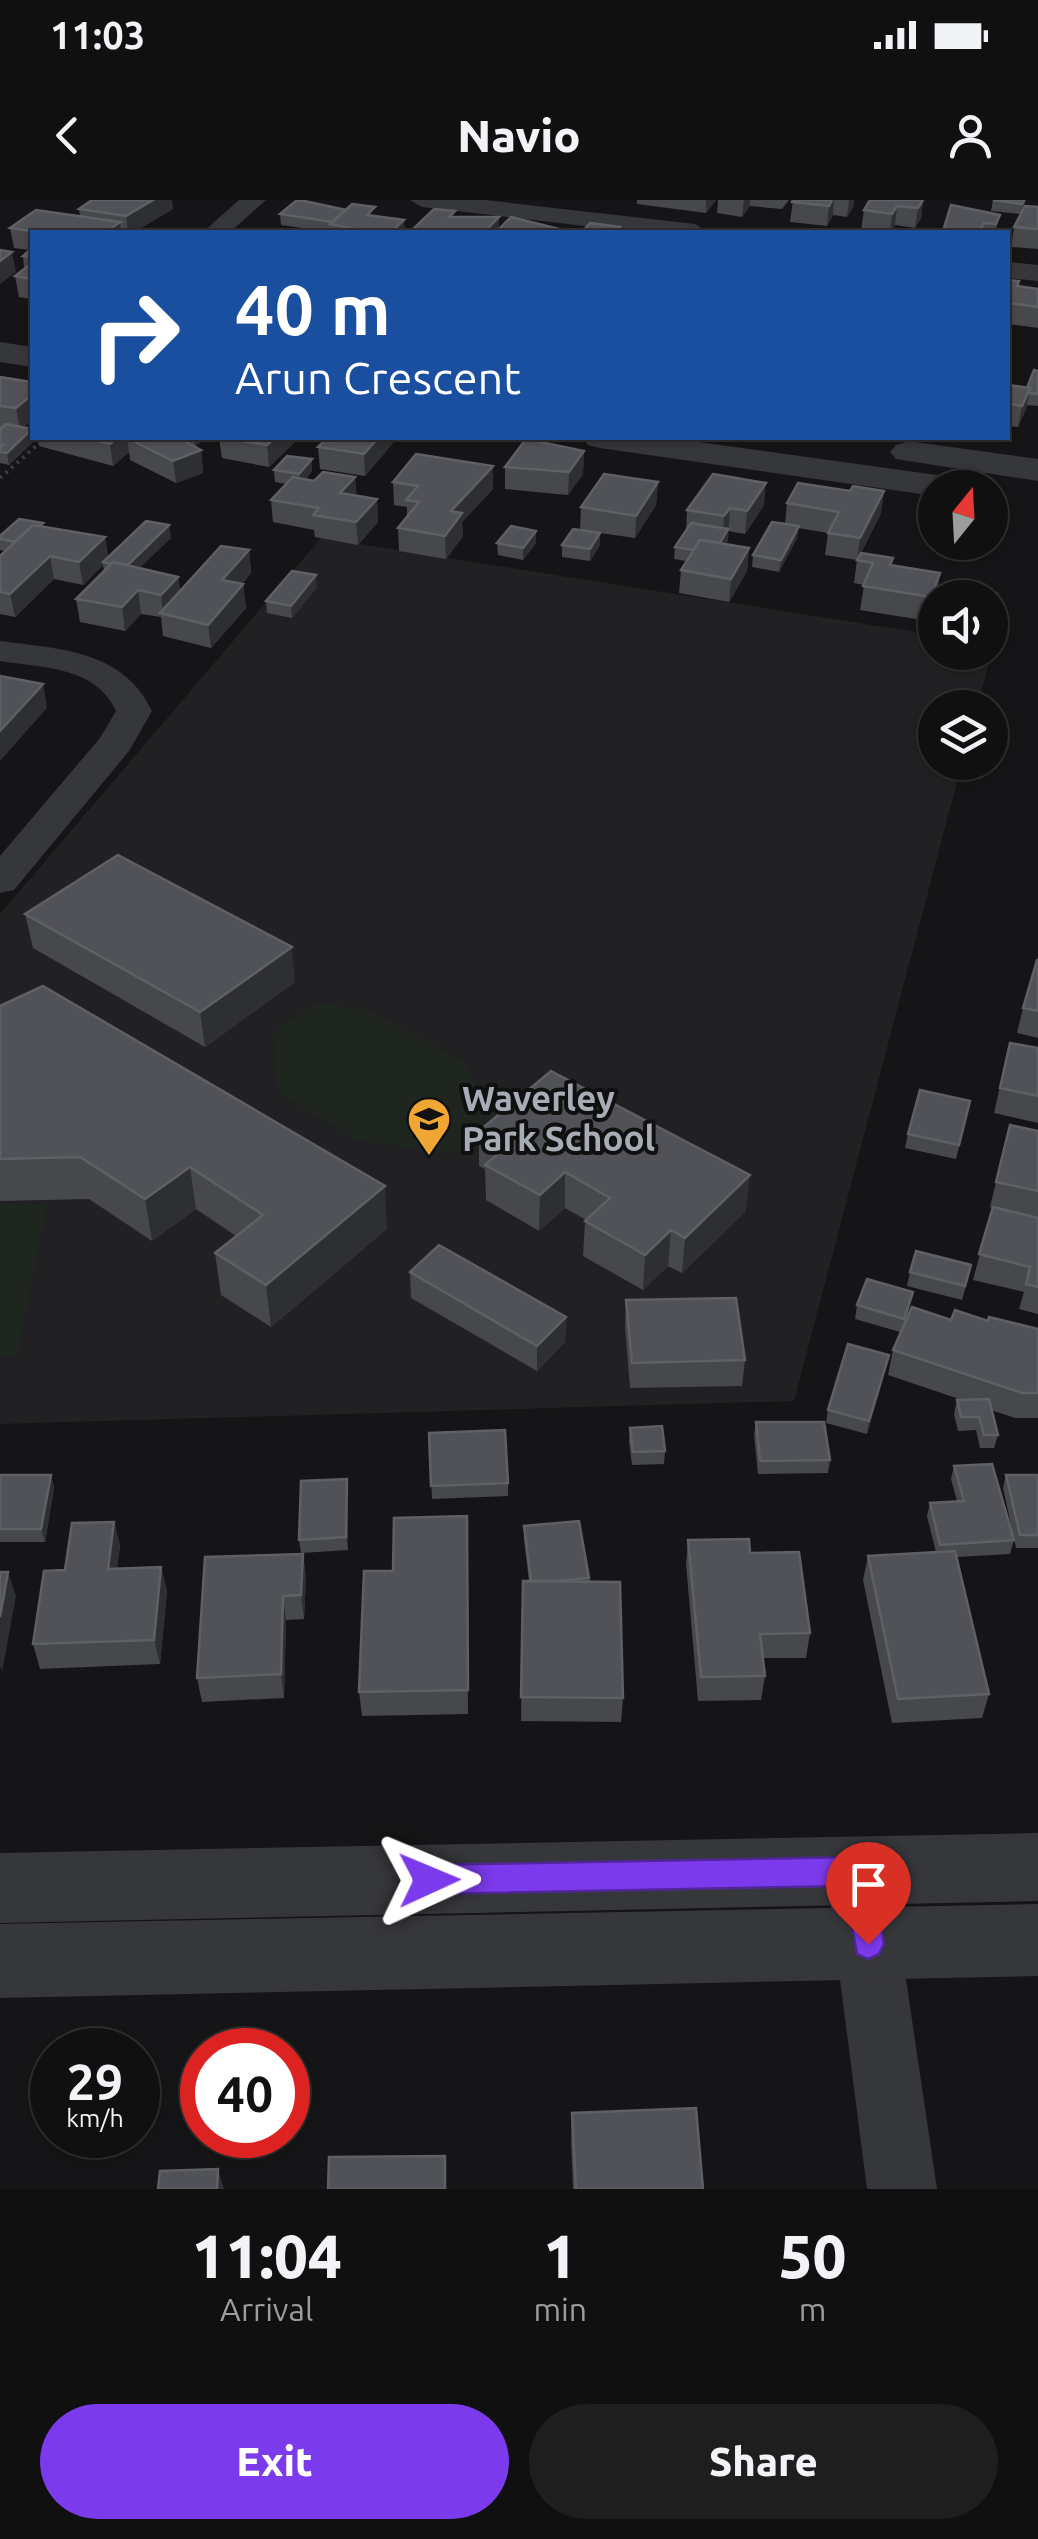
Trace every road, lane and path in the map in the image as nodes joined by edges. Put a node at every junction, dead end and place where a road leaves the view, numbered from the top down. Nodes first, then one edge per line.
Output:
1 (254, 200) edge
2 (422, 200) edge
3 (217, 230) edge
4 (677, 230) edge
5 (1010, 270) edge
6 (1038, 274) edge
7 (0, 325) edge
8 (30, 330) edge
9 (0, 352) edge
10 (30, 357) edge
11 (43, 440) edge
12 (820, 440) edge
13 (657, 441) edge
14 (1038, 470) edge
15 (0, 478) edge
16 (918, 483) edge
17 (1008, 496) edge
18 (1038, 500) edge
19 (0, 651) edge
20 (0, 882) edge
21 (1038, 1867) edge
22 (858, 1871) junction
23 (0, 1888) edge
24 (1038, 1940) edge
25 (868, 1944) junction
26 (0, 1961) edge
27 (902, 2189) edge

1 - 3 street
2 - 4 street
5 - 6 street
7 - 8 street
9 - 10 street
11 - 15 path
12 - 14 street
13 - 16 street
17 - 18 street
19 - 20 street
21 - 22 street
22 - 23 street
22 - 25 street
24 - 25 street
25 - 26 street
25 - 27 street

